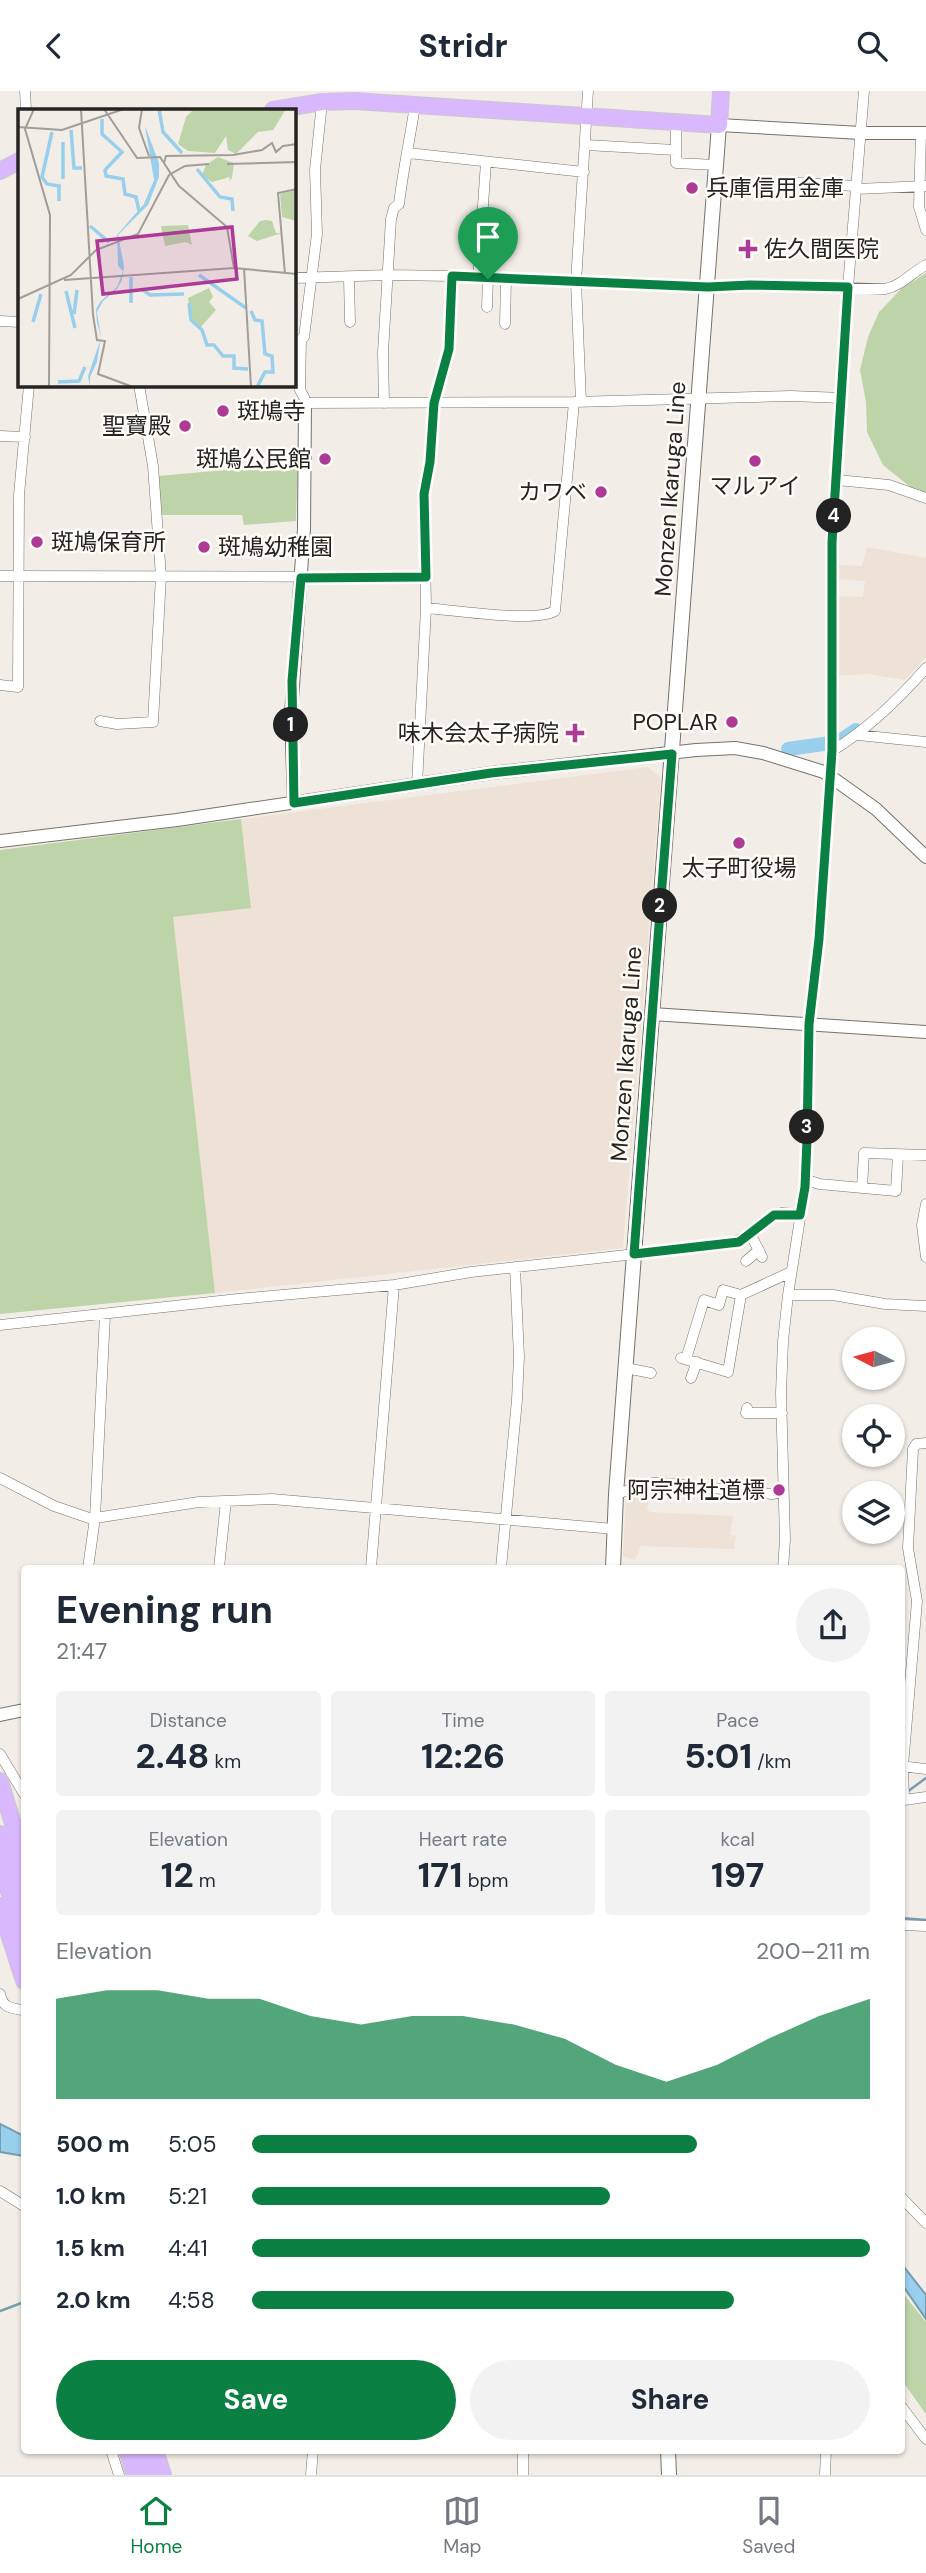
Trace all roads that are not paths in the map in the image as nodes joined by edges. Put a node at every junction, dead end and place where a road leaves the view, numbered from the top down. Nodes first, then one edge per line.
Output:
1 (25, 91) edge
2 (588, 91) edge
3 (721, 91) edge
4 (864, 91) edge
5 (354, 96) edge
6 (322, 102) junction
7 (415, 105) junction
8 (26, 109) edge
9 (280, 109) edge
10 (586, 117) junction
11 (676, 123) junction
12 (719, 125) junction
13 (861, 132) junction
14 (924, 133) edge
15 (586, 145) junction
16 (675, 150) junction
17 (408, 153) junction
18 (18, 162) edge
19 (486, 162) junction
20 (716, 165) junction
21 (0, 171) edge
22 (584, 172) junction
23 (799, 183) dead end
24 (923, 186) edge
25 (856, 187) junction
26 (925, 227) edge
27 (926, 265) edge
28 (388, 275) junction
29 (452, 276) junction
30 (296, 278) edge
31 (312, 278) junction
32 (349, 278) junction
33 (483, 279) junction
34 (506, 280) junction
35 (576, 282) junction
36 (708, 287) junction
37 (848, 287) junction
38 (486, 307) dead end
39 (0, 321) edge
40 (18, 322) edge
41 (350, 322) dead end
42 (505, 324) dead end
43 (298, 340) edge
44 (29, 387) edge
45 (139, 387) edge
46 (842, 398) junction
47 (700, 400) junction
48 (578, 402) junction
49 (305, 403) junction
50 (384, 403) junction
51 (434, 403) junction
52 (0, 436) edge
53 (25, 437) junction
54 (837, 480) junction
55 (926, 498) edge
56 (0, 576) edge
57 (17, 576) junction
58 (161, 576) junction
59 (426, 577) junction
60 (301, 578) junction
61 (426, 608) junction
62 (926, 668) edge
63 (0, 685) edge
64 (100, 721) dead end
65 (858, 735) junction
66 (926, 742) edge
67 (832, 746) junction
68 (672, 754) junction
69 (830, 776) junction
70 (417, 785) junction
71 (294, 803) junction
72 (0, 841) edge
73 (926, 857) edge
74 (652, 1014) junction
75 (809, 1024) junction
76 (926, 1032) edge
77 (898, 1155) junction
78 (926, 1155) edge
79 (805, 1179) junction
80 (862, 1188) junction
81 (926, 1204) edge
82 (800, 1215) junction
83 (750, 1233) junction
84 (634, 1254) junction
85 (926, 1257) edge
86 (746, 1261) dead end
87 (515, 1267) junction
88 (791, 1272) junction
89 (394, 1285) junction
90 (741, 1294) junction
91 (788, 1295) junction
92 (926, 1306) edge
93 (105, 1315) junction
94 (0, 1325) edge
95 (688, 1360) junction
96 (626, 1368) junction
97 (651, 1373) dead end
98 (691, 1378) dead end
99 (747, 1408) dead end
100 (782, 1413) junction
101 (926, 1443) edge
102 (0, 1478) edge
103 (783, 1492) junction
104 (616, 1494) junction
105 (226, 1501) junction
106 (376, 1507) junction
107 (95, 1519) junction
108 (504, 1521) junction
109 (614, 1529) junction
110 (88, 1565) edge
111 (219, 1565) edge
112 (371, 1565) edge
113 (501, 1565) edge
114 (613, 1565) edge
115 (783, 1565) edge
116 (21, 1711) edge
117 (0, 1715) edge
118 (905, 1733) edge
119 (0, 1754) edge
120 (905, 1766) edge
121 (926, 1769) edge
122 (0, 1781) edge
123 (21, 1789) edge
124 (926, 1797) edge
125 (905, 1800) edge
126 (0, 1834) edge
127 (21, 1850) edge
128 (0, 1869) edge
129 (21, 1892) edge
130 (0, 1906) edge
131 (905, 1925) edge
132 (926, 1926) edge
133 (21, 1944) edge
134 (21, 1972) edge
135 (1, 2000) edge
136 (21, 2010) edge
137 (0, 2191) edge
138 (905, 2201) edge
139 (21, 2204) edge
140 (926, 2223) edge
141 (905, 2411) edge
142 (926, 2439) edge
143 (112, 2454) edge
144 (120, 2454) edge
145 (128, 2454) edge
146 (142, 2454) edge
147 (158, 2454) edge
148 (158, 2454) edge
149 (313, 2454) edge
150 (523, 2454) edge
151 (668, 2454) edge
152 (826, 2454) edge
153 (119, 2475) edge
154 (126, 2475) edge
155 (135, 2475) edge
156 (149, 2475) edge
157 (163, 2475) edge
158 (169, 2475) edge
159 (311, 2475) edge
160 (523, 2475) edge
161 (669, 2475) edge
162 (825, 2475) edge

1 - 8 street
2 - 10 street
3 - 12 highway
4 - 13 street
5 - 6 highway
5 - 7 highway
6 - 9 highway
6 - 31 street
7 - 10 highway
7 - 17 street
10 - 11 highway
10 - 15 street
11 - 12 highway
11 - 16 street
12 - 13 street
12 - 20 main road, Monzen Ikaruga Line
13 - 14 street
13 - 25 street
14 - 24 street
15 - 16 street
15 - 22 street
16 - 20 street
17 - 19 street
17 - 28 street
18 - 21 highway
19 - 22 street
19 - 33 street
20 - 36 main road, Monzen Ikaruga Line
22 - 35 street
23 - 25 street
24 - 25 street
24 - 26 street
25 - 37 street
27 - 37 street
28 - 29 street
28 - 32 street
28 - 50 street
29 - 33 street
29 - 51 street
30 - 31 street
31 - 32 street
31 - 43 street
32 - 41 street
33 - 34 street
33 - 38 street
34 - 35 street
34 - 42 street
35 - 36 street
35 - 48 street
36 - 37 street
36 - 47 main road, Monzen Ikaruga Line
37 - 46 street
39 - 40 street
43 - 49 street
44 - 53 street
45 - 58 street
46 - 47 street
46 - 54 street
47 - 48 street
47 - 68 main road, Monzen Ikaruga Line
48 - 51 street
48 - 61 street
49 - 50 street
49 - 60 street
50 - 51 street
51 - 59 street
52 - 53 street
53 - 57 street
54 - 55 street
54 - 67 street
56 - 57 street
57 - 58 street
57 - 63 street
58 - 60 street
58 - 64 street
59 - 60 street
59 - 61 street
60 - 71 street
61 - 70 street
62 - 65 street
65 - 66 street
65 - 67 street
67 - 69 street
68 - 69 street
68 - 70 street
68 - 74 main road, Monzen Ikaruga Line
69 - 73 street
69 - 75 street
70 - 71 street
71 - 72 street
74 - 75 street
74 - 84 main road, Monzen Ikaruga Line
75 - 76 street
75 - 79 street
77 - 78 street
77 - 80 street
77 - 80 street
79 - 80 street
79 - 82 street
81 - 85 street
82 - 83 street
82 - 88 street
83 - 84 street
83 - 86 street
84 - 87 street
84 - 96 main road, Monzen Ikaruga Line
87 - 89 street
87 - 108 street
88 - 90 street
88 - 91 street
89 - 93 street
89 - 106 street
90 - 95 street
90 - 95 street
91 - 92 street
91 - 100 street
93 - 94 street
93 - 107 street
95 - 98 street
96 - 97 street
96 - 104 main road, Monzen Ikaruga Line
99 - 100 street
100 - 103 street
101 - 118 street
102 - 107 street
103 - 104 street
103 - 115 street
104 - 109 main road, Monzen Ikaruga Line
105 - 106 street
105 - 107 street
105 - 111 street
106 - 108 street
106 - 112 street
107 - 110 street
108 - 109 street
108 - 113 street
109 - 114 main road, Monzen Ikaruga Line
116 - 117 street
119 - 123 street
120 - 121 street
122 - 127 highway
124 - 125 street
126 - 129 highway
128 - 133 highway
130 - 134 highway
131 - 132 street
135 - 136 street
137 - 139 street
138 - 140 street
141 - 142 street
143 - 153 street
144 - 154 highway
145 - 155 highway
146 - 156 highway
147 - 157 highway
148 - 158 street
149 - 159 street
150 - 160 street
151 - 161 main road
152 - 162 street

